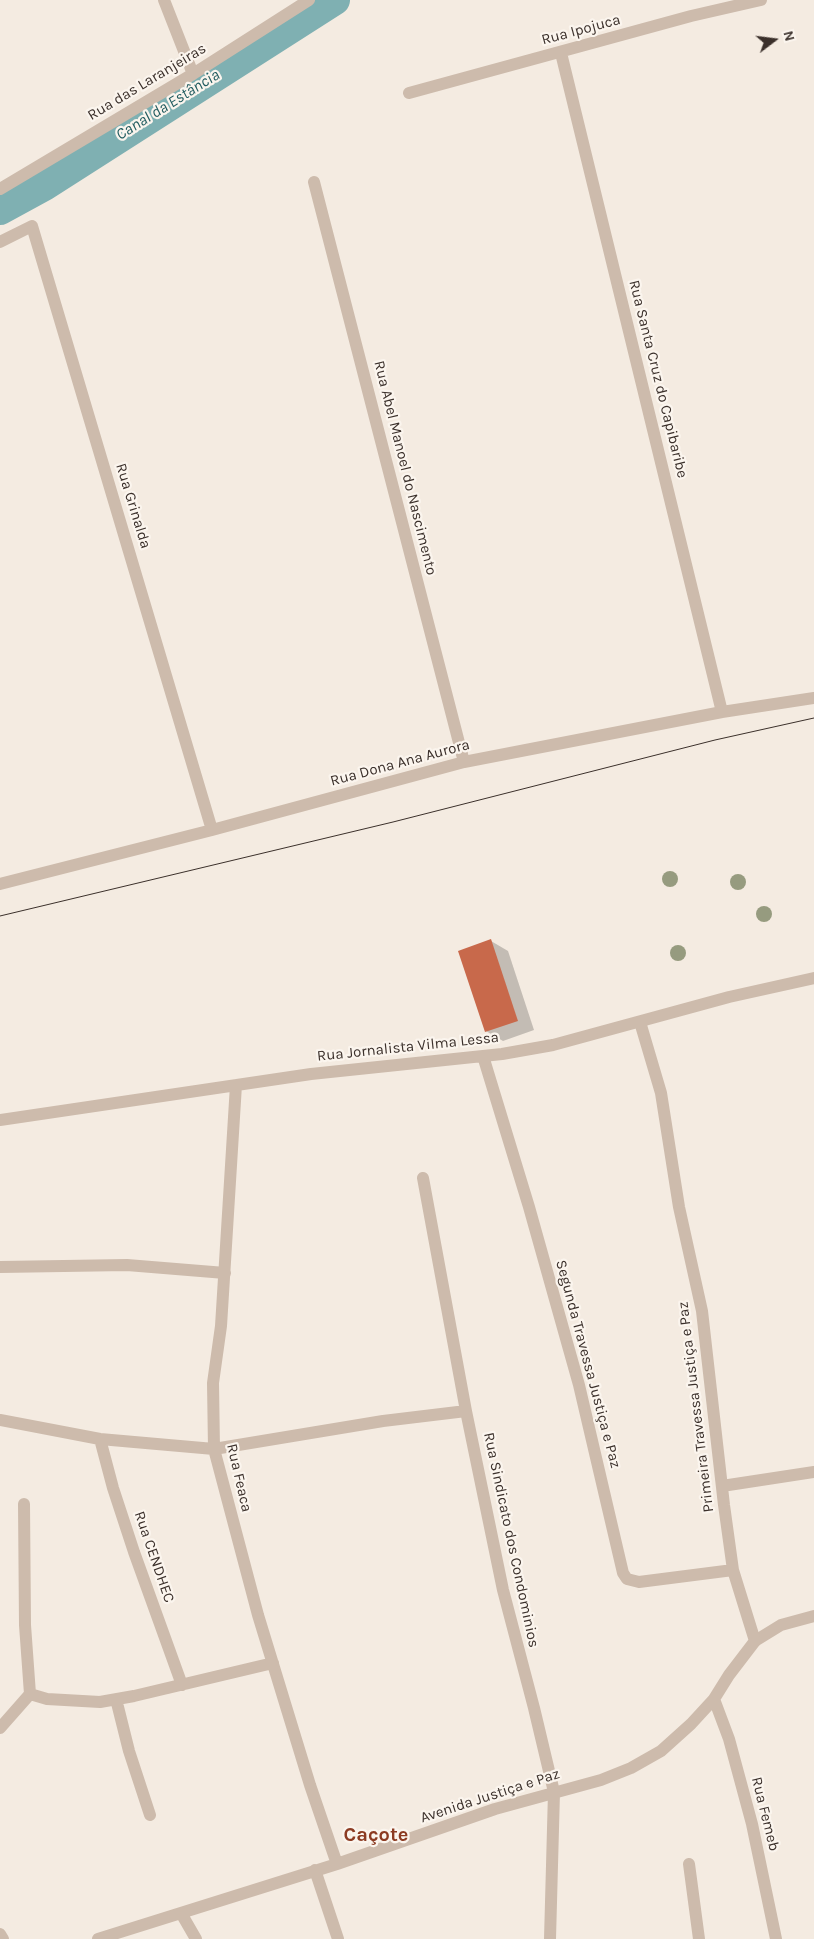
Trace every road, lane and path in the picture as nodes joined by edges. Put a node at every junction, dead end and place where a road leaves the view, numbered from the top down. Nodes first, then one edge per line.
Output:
1 (164, 0) edge
2 (309, 0) edge
3 (761, 0) edge
4 (561, 53) junction
5 (193, 74) junction
6 (409, 93) dead end
7 (314, 182) dead end
8 (0, 189) edge
9 (0, 242) edge
10 (814, 698) edge
11 (722, 712) junction
12 (464, 762) junction
13 (212, 830) junction
14 (0, 884) edge
15 (814, 978) edge
16 (640, 1022) junction
17 (483, 1056) junction
18 (236, 1085) junction
19 (0, 1120) edge
20 (423, 1178) dead end
21 (0, 1267) edge
22 (224, 1273) junction
23 (466, 1411) junction
24 (0, 1420) edge
25 (100, 1439) junction
26 (214, 1449) junction
27 (814, 1472) edge
28 (722, 1486) junction
29 (24, 1504) dead end
30 (733, 1570) junction
31 (814, 1616) edge
32 (755, 1642) junction
33 (273, 1663) junction
34 (182, 1685) junction
35 (30, 1694) junction
36 (116, 1699) junction
37 (714, 1699) junction
38 (0, 1728) edge
39 (554, 1792) junction
40 (150, 1815) dead end
41 (337, 1864) junction
42 (690, 1864) dead end
43 (315, 1870) junction
44 (181, 1913) junction
45 (0, 1934) edge
46 (3, 1939) edge
47 (98, 1939) edge
48 (196, 1939) edge
49 (338, 1939) edge
50 (550, 1939) edge
51 (699, 1939) edge
52 (776, 1939) edge

1 - 5 street
2 - 5 street, Rua das Laranjeiras
3 - 4 street, Rua Ipojuca
4 - 6 street, Rua Ipojuca
4 - 11 street, Rua Santa Cruz do Capibaribe
5 - 8 street, Rua das Laranjeiras
7 - 12 street, Rua Abel Manoel do Nascimento
9 - 13 street, Rua Grinalda
10 - 11 street, Rua Dona Ana Aurora
11 - 12 street, Rua Dona Ana Aurora
12 - 13 street, Rua Dona Ana Aurora
13 - 14 street, Rua Dona Ana Aurora
15 - 16 street, Rua Jornalista Vilma Lessa
16 - 17 street, Rua Jornalista Vilma Lessa
16 - 28 street, Primeira Travessa Justiça e Paz
17 - 18 street, Rua Jornalista Vilma Lessa
17 - 30 street, Segunda Travessa Justiça e Paz
18 - 19 street, Rua Jornalista Vilma Lessa
18 - 22 street, Rua Feaca
20 - 23 street, Rua Sindicato dos Condominios
21 - 22 street
22 - 26 street, Rua Feaca
23 - 26 street
23 - 39 street, Rua Sindicato dos Condominios
24 - 25 street
25 - 26 street
25 - 34 street, Rua CENDHEC
26 - 33 street, Rua Feaca
27 - 28 street
28 - 30 street, Primeira Travessa Justiça e Paz
29 - 35 street
30 - 32 street, Primeira Travessa Justiça e Paz
31 - 32 street, Avenida Justiça e Paz
32 - 37 street, Avenida Justiça e Paz
33 - 34 street
33 - 41 street, Rua Feaca
34 - 36 street
35 - 36 street
35 - 38 street
36 - 40 street
37 - 39 street, Avenida Justiça e Paz
37 - 52 street, Rua Femeb
39 - 41 street, Avenida Justiça e Paz
39 - 50 street, Rua Sindicato dos Condominios
41 - 43 street, Avenida Justiça e Paz
42 - 51 street
43 - 44 street, Avenida Justiça e Paz
43 - 49 street
44 - 47 street, Avenida Justiça e Paz
44 - 48 street
45 - 46 street

